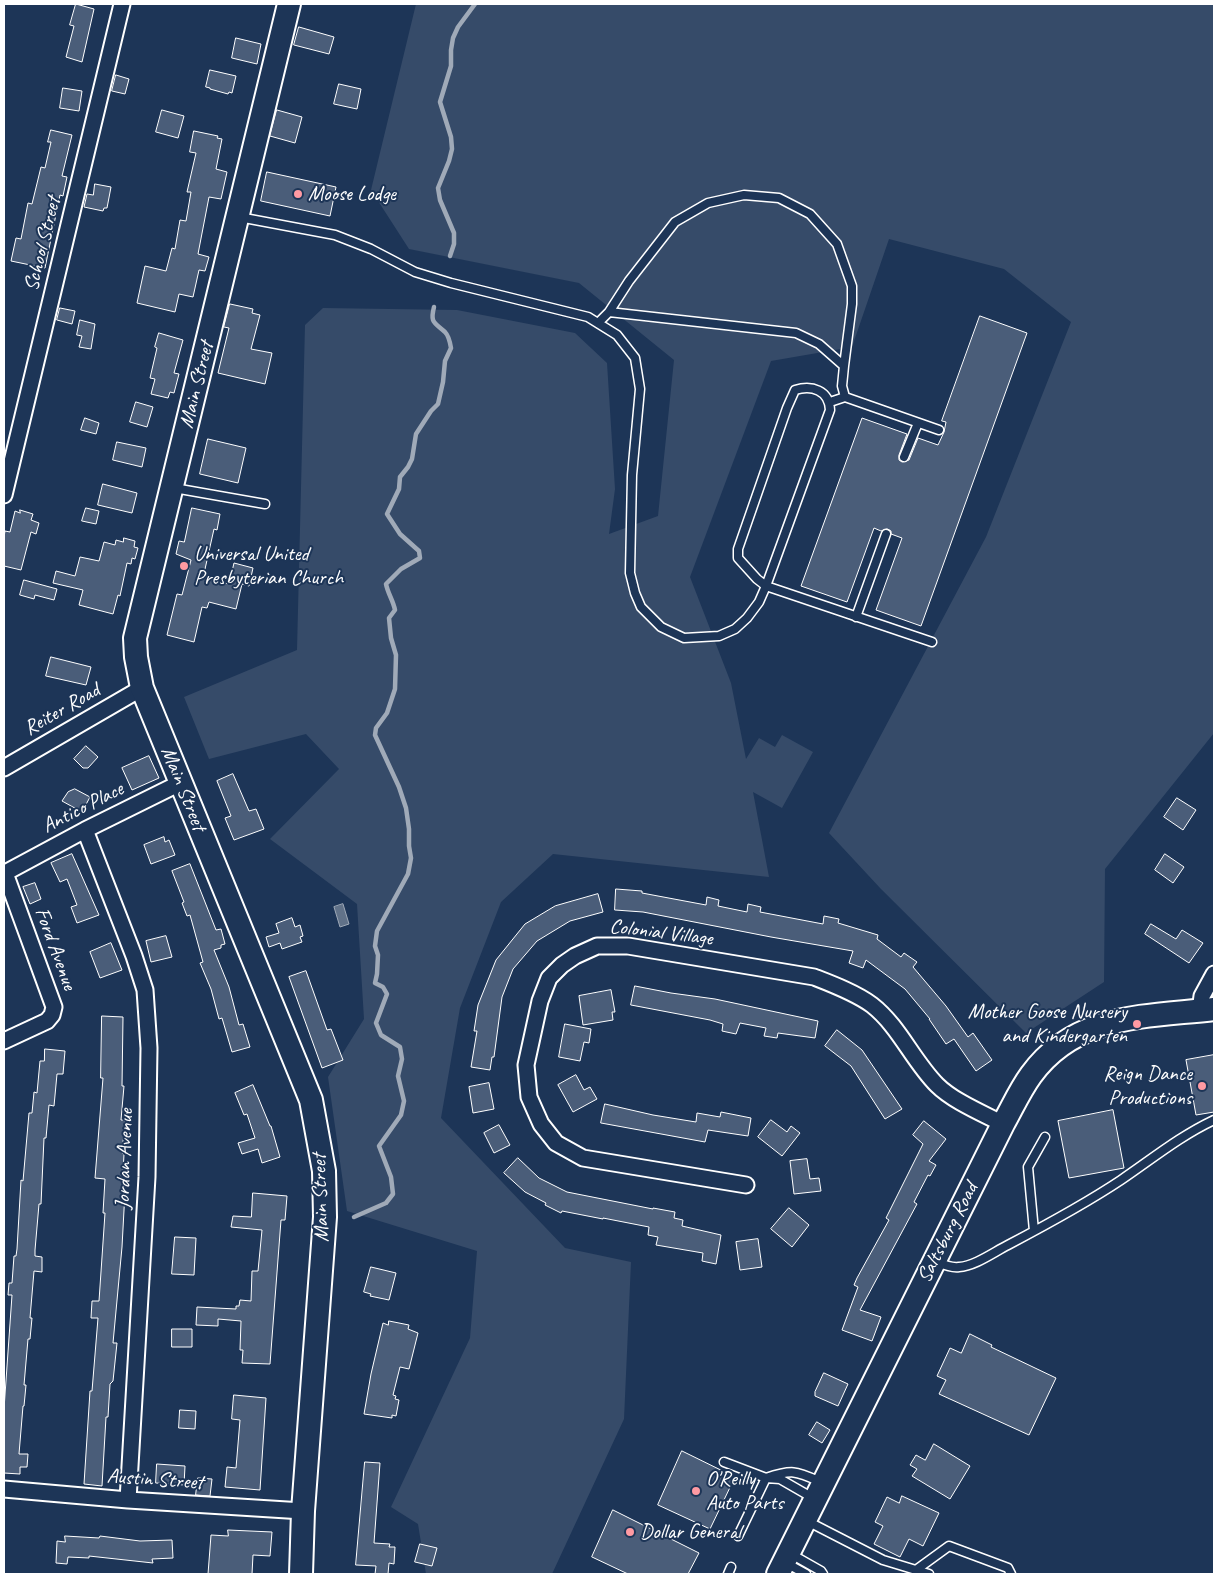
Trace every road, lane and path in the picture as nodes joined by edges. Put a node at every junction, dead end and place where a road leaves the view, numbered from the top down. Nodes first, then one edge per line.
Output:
1 (122, 4) edge
2 (289, 4) edge
3 (238, 217) junction
4 (609, 312) junction
5 (598, 323) junction
6 (844, 366) junction
7 (845, 397) junction
8 (830, 402) junction
9 (918, 423) junction
10 (939, 430) dead end
11 (904, 457) dead end
12 (172, 487) junction
13 (4, 495) edge
14 (265, 504) dead end
15 (886, 534) dead end
16 (766, 586) junction
17 (856, 617) junction
18 (932, 642) dead end
19 (142, 688) junction
20 (4, 768) edge
21 (180, 782) junction
22 (85, 830) junction
23 (5, 873) joint
24 (1214, 974) edge
25 (1207, 1010) edge
26 (4, 1041) edge
27 (1214, 1120) edge
28 (1002, 1124) junction
29 (1045, 1137) dead end
30 (746, 1184) dead end
31 (1034, 1231) junction
32 (934, 1261) junction
33 (724, 1462) dead end
34 (766, 1478) junction
35 (4, 1489) edge
36 (819, 1491) junction
37 (128, 1500) junction
38 (303, 1512) junction
39 (805, 1520) junction
40 (738, 1536) dead end
41 (784, 1563) edge
42 (916, 1570) junction
43 (302, 1574) edge
44 (806, 1574) edge
45 (823, 1574) edge
46 (929, 1574) edge
47 (1011, 1574) edge

1 - 13 street, School Street
2 - 3 street, Main Street
3 - 5 lane
3 - 12 street, Main Street
4 - 5 lane
4 - 6 lane
4 - 6 lane
5 - 16 lane
6 - 7 lane
7 - 8 lane
7 - 9 lane
8 - 16 lane
8 - 16 lane
9 - 10 lane
9 - 11 lane
12 - 14 lane
12 - 19 street, Main Street
15 - 17 lane
16 - 17 lane
17 - 18 lane
19 - 20 street, Reiter Road
19 - 21 street, Main Street
21 - 22 street, Antico Place
21 - 38 street, Main Street
22 - 23 street, Antico Place
22 - 37 street, Jordan Avenue
23 - 26 street, Ford Avenue
24 - 25 street
25 - 28 street, Saltsburg Road
27 - 31 lane
28 - 30 street, Colonial Village
28 - 32 street, Saltsburg Road
29 - 31 lane
31 - 32 lane
32 - 36 street, Saltsburg Road
33 - 34 lane
34 - 36 lane
34 - 36 lane
34 - 40 lane
35 - 37 street, Austin Street
36 - 39 street, Saltsburg Road
37 - 38 street, Austin Street
38 - 43 street, Main Street
39 - 41 street, Saltsburg Road
39 - 42 lane
41 - 44 lane
41 - 45 lane
42 - 46 lane
42 - 47 lane

